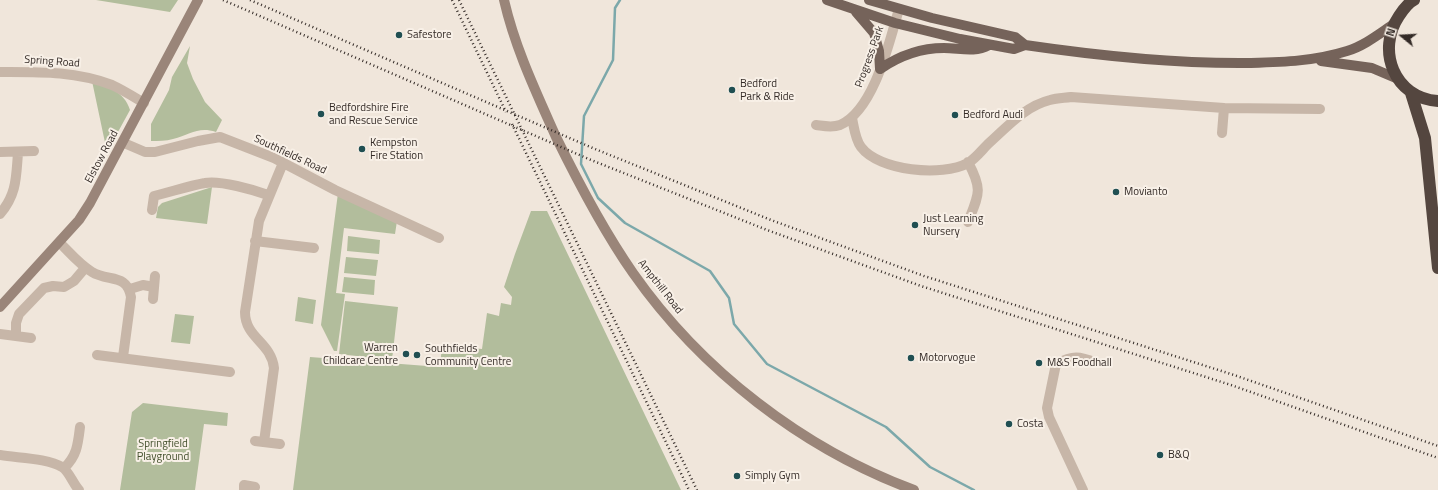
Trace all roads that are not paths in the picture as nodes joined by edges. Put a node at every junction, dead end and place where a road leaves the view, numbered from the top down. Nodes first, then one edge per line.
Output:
1 (198, 0) edge
2 (504, 0) edge
3 (827, 0) edge
4 (869, 0) edge
5 (1412, 1) edge
6 (899, 9) junction
7 (854, 10) junction
8 (894, 23) junction
9 (1394, 24) junction
10 (1024, 45) junction
11 (989, 46) junction
12 (1315, 60) junction
13 (880, 68) junction
14 (0, 72) edge
15 (1398, 79) junction
16 (1411, 92) junction
17 (1438, 101) edge
18 (144, 103) junction
19 (1224, 108) junction
20 (1320, 109) dead end
21 (852, 118) junction
22 (816, 125) dead end
23 (1222, 133) dead end
24 (124, 143) junction
25 (34, 151) dead end
26 (0, 152) edge
27 (18, 153) junction
28 (968, 162) junction
29 (283, 163) junction
30 (268, 195) junction
31 (152, 210) dead end
32 (0, 214) edge
33 (968, 222) dead end
34 (439, 238) dead end
35 (255, 241) junction
36 (60, 242) junction
37 (314, 248) dead end
38 (85, 268) junction
39 (1438, 268) edge
40 (155, 276) dead end
41 (154, 287) junction
42 (130, 289) junction
43 (152, 299) dead end
44 (0, 307) edge
45 (0, 334) edge
46 (16, 336) junction
47 (31, 338) dead end
48 (97, 355) dead end
49 (123, 357) junction
50 (1097, 363) dead end
51 (230, 372) dead end
52 (80, 427) dead end
53 (280, 444) dead end
54 (0, 455) edge
55 (64, 468) junction
56 (1077, 485) edge
57 (254, 487) dead end
58 (79, 490) edge
59 (244, 490) edge
60 (914, 490) edge
61 (1083, 490) edge

1 - 18 main road, Elstow Road
2 - 60 main road, Ampthill Road
3 - 7 main road
4 - 6 main road
5 - 9 highway
6 - 8 street, Progress Park
6 - 10 main road
7 - 8 main road
7 - 13 main road
8 - 11 main road
8 - 13 street, Progress Park
9 - 12 main road
9 - 15 highway
10 - 11 main road
10 - 12 main road
11 - 13 main road
12 - 15 main road
13 - 21 street, Progress Park
14 - 18 street, Spring Road
15 - 16 highway
16 - 17 highway
16 - 39 highway
18 - 24 main road, Elstow Road
19 - 20 street
19 - 23 street
19 - 28 street
21 - 22 street, Progress Park
21 - 28 street
24 - 29 street, Southfields Road
24 - 36 main road, Elstow Road
25 - 27 street
26 - 27 street
27 - 32 street
28 - 33 street
29 - 30 street
29 - 34 street, Southfields Road
30 - 31 street
30 - 35 street
35 - 37 street
35 - 53 street
36 - 38 street
36 - 44 main road, Elstow Road
38 - 42 street
38 - 46 street
40 - 41 street
41 - 42 street
41 - 43 street
42 - 49 street
45 - 46 street
46 - 47 street
48 - 49 street
49 - 51 street
50 - 56 street
52 - 55 street
54 - 55 street
55 - 58 street
56 - 61 street
57 - 59 street

